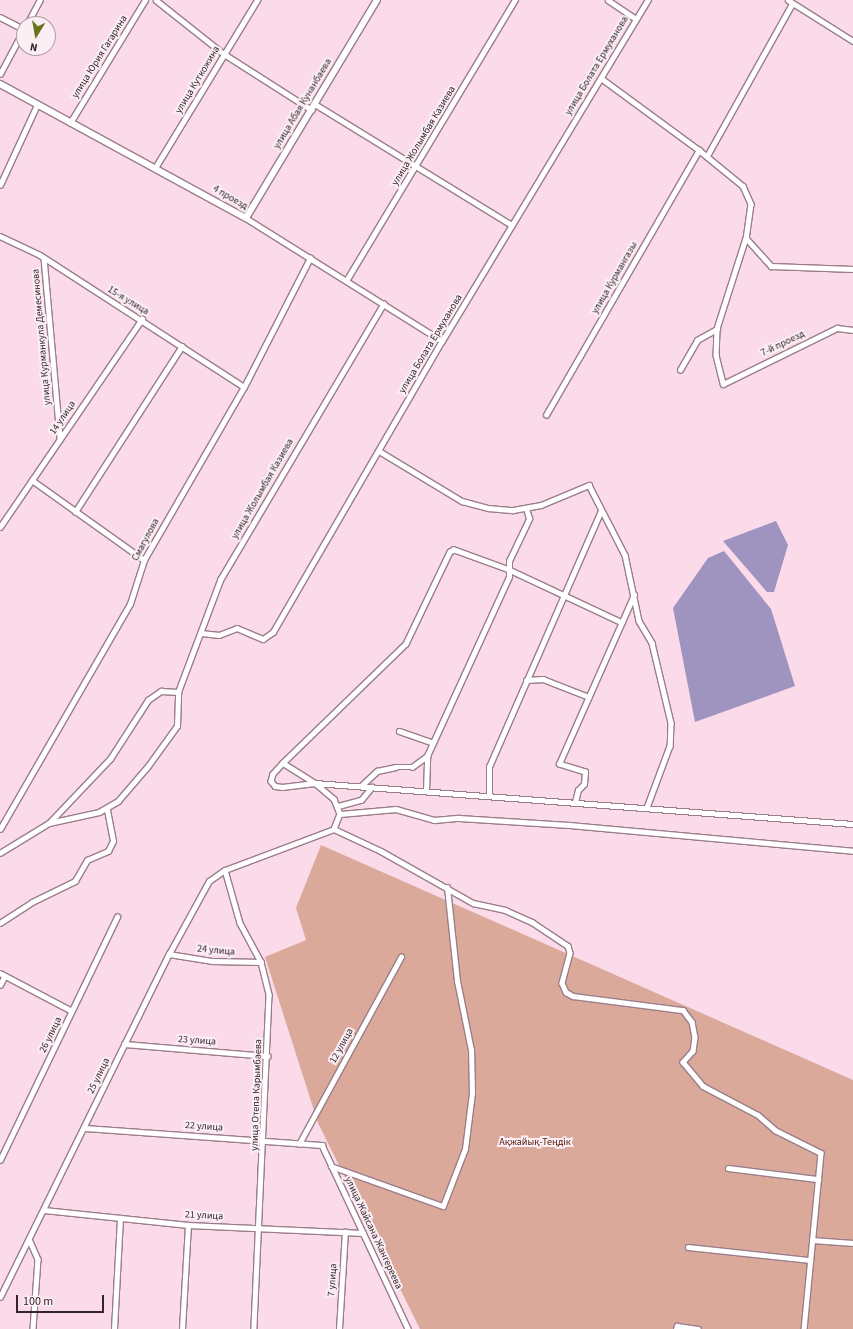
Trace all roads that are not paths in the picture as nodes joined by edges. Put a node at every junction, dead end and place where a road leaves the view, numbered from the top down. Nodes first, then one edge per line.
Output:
1 (40, 0) edge
2 (145, 0) edge
3 (156, 0) edge
4 (257, 0) edge
5 (377, 0) edge
6 (515, 0) edge
7 (608, 0) edge
8 (648, 0) edge
9 (788, 0) edge
10 (792, 4) junction
11 (31, 16) edge
12 (0, 17) edge
13 (636, 19) junction
14 (16, 25) edge
15 (853, 41) edge
16 (16, 44) edge
17 (224, 54) junction
18 (0, 74) edge
19 (601, 78) junction
20 (0, 86) edge
21 (37, 105) junction
22 (314, 107) junction
23 (70, 122) junction
24 (699, 150) junction
25 (707, 156) junction
26 (416, 166) junction
27 (155, 168) junction
28 (0, 185) edge
29 (246, 218) junction
30 (512, 225) junction
31 (0, 236) edge
32 (746, 238) junction
33 (44, 258) junction
34 (310, 258) junction
35 (853, 269) edge
36 (346, 281) junction
37 (383, 304) junction
38 (142, 319) junction
39 (716, 328) junction
40 (853, 330) edge
41 (442, 341) junction
42 (182, 346) junction
43 (680, 370) dead end
44 (244, 387) junction
45 (546, 415) dead end
46 (60, 439) junction
47 (379, 450) junction
48 (32, 480) junction
49 (526, 508) junction
50 (600, 511) junction
51 (75, 512) junction
52 (0, 527) edge
53 (144, 560) junction
54 (509, 570) junction
55 (563, 595) junction
56 (634, 596) junction
57 (622, 623) junction
58 (201, 633) junction
59 (526, 680) junction
60 (178, 692) junction
61 (588, 698) junction
62 (399, 731) dead end
63 (433, 742) junction
64 (427, 756) junction
65 (283, 762) junction
66 (315, 783) junction
67 (361, 786) junction
68 (372, 787) junction
69 (426, 791) junction
70 (490, 796) junction
71 (575, 802) junction
72 (338, 806) junction
73 (647, 808) junction
74 (107, 809) junction
75 (340, 814) junction
76 (49, 823) junction
77 (853, 824) edge
78 (0, 829) edge
79 (334, 829) junction
80 (853, 851) edge
81 (0, 853) edge
82 (225, 870) junction
83 (447, 888) junction
84 (117, 918) dead end
85 (0, 923) edge
86 (170, 954) junction
87 (401, 957) dead end
88 (261, 962) junction
89 (0, 973) edge
90 (4, 977) junction
91 (0, 985) edge
92 (72, 1011) junction
93 (124, 1044) junction
94 (268, 1056) junction
95 (84, 1128) junction
96 (264, 1140) junction
97 (299, 1144) junction
98 (322, 1146) joint
99 (0, 1160) edge
100 (331, 1166) junction
101 (728, 1168) dead end
102 (818, 1179) junction
103 (44, 1210) junction
104 (120, 1218) junction
105 (188, 1225) junction
106 (260, 1228) junction
107 (345, 1232) junction
108 (363, 1233) junction
109 (29, 1239) junction
110 (812, 1240) junction
111 (853, 1243) edge
112 (688, 1247) dead end
113 (810, 1260) junction
114 (0, 1297) edge
115 (33, 1329) edge
116 (114, 1329) edge
117 (182, 1329) edge
118 (254, 1329) edge
119 (339, 1329) edge
120 (408, 1329) edge
121 (676, 1329) edge
122 (698, 1329) edge
123 (804, 1329) edge

1 - 11 street
2 - 23 street, улица Юрия Гагарина
3 - 17 street
4 - 17 street, улица Куткожина
5 - 22 street, улица Абая Кунанбаева
6 - 26 street, улица Жолымбая Казиева
7 - 13 street
8 - 13 street, улица Болата Ермуханова
9 - 10 street
10 - 15 street
10 - 25 street
12 - 14 street
13 - 19 street, улица Болата Ермуханова
16 - 18 street
17 - 22 street
17 - 27 street, улица Куткожина
19 - 24 street
19 - 30 street, улица Болата Ермуханова
20 - 21 street, 4 проезд
21 - 23 street, 4 проезд
21 - 28 street
22 - 26 street
22 - 29 street, улица Абая Кунанбаева
23 - 27 street, 4 проезд
24 - 25 street
24 - 45 street, улица Курмангазы
25 - 32 street
26 - 30 street
26 - 36 street, улица Жолымбая Казиева
27 - 29 street, 4 проезд
29 - 34 street, 4 проезд
30 - 41 street, улица Болата Ермуханова
31 - 33 street, 15-я улица
32 - 35 street
32 - 39 street
33 - 38 street, 15-я улица
33 - 46 street, улица Курманкула Демесинова
34 - 36 street, 4 проезд
34 - 44 street, Смагулова
36 - 37 street, 4 проезд
37 - 41 street, 4 проезд
37 - 58 street, улица Жолымбая Казиева
38 - 42 street, 15-я улица
38 - 46 street, 14 улица
39 - 40 street, 7-й проезд
39 - 43 street
41 - 47 street, улица Болата Ермуханова
42 - 44 street, 15-я улица
42 - 51 street
44 - 53 street, Смагулова
46 - 48 street, 14 улица
47 - 49 street
47 - 58 street, улица Болата Ермуханова
48 - 51 street
48 - 52 street, 14 улица
49 - 50 street
49 - 54 street
50 - 55 street
50 - 56 street
51 - 53 street
53 - 78 street, Смагулова
54 - 55 street
54 - 63 street
54 - 65 street
55 - 57 street
55 - 59 street
56 - 57 street
56 - 73 street
57 - 61 street
58 - 60 street, улица Жолымбая Казиева
59 - 61 street
59 - 70 street
60 - 74 street, улица Жолымбая Казиева
60 - 76 street, улица Жолымбая Казиева
61 - 71 street
62 - 63 street
63 - 64 street
64 - 67 street
64 - 69 street
65 - 66 street
65 - 66 street
66 - 67 street
66 - 72 street
67 - 68 street
68 - 69 street
68 - 72 street
69 - 70 street
70 - 71 street
71 - 73 street
72 - 75 street
73 - 77 street
74 - 76 street, улица Жолымбая Казиева
74 - 85 street
75 - 79 street
75 - 80 street
76 - 81 street, улица Жолымбая Казиева
79 - 82 street, 25 улица
79 - 83 street
82 - 86 street, 25 улица
82 - 88 street, улица Отепа Карымбаева
83 - 100 street
83 - 102 street
84 - 92 street, 26 улица
86 - 88 street, 24 улица
86 - 93 street, 25 улица
87 - 97 street, 12 улица
88 - 94 street, улица Отепа Карымбаева
89 - 90 street
90 - 91 street
90 - 92 street
92 - 99 street, 26 улица
93 - 94 street, 23 улица
93 - 95 street, 25 улица
94 - 96 street, улица Отепа Карымбаева
95 - 96 street, 22 улица
95 - 103 street, 25 улица
96 - 97 street, 22 улица
96 - 106 street, улица Отепа Карымбаева
97 - 98 street, 22 улица
98 - 100 street, улица Жайсана Жангереева
100 - 108 street, улица Жайсана Жангереева
101 - 102 street
102 - 110 street
103 - 104 street, 21 улица
103 - 109 street, 25 улица
104 - 105 street, 21 улица
104 - 116 street
105 - 106 street, 21 улица
105 - 117 street
106 - 107 street, 21 улица
106 - 118 street, улица Отепа Карымбаева
107 - 108 street, 21 улица
107 - 119 street, 7 улица
108 - 120 street, улица Жайсана Жангереева
109 - 114 street, 25 улица
109 - 115 street
110 - 111 street
110 - 113 street
112 - 113 street
113 - 123 street
121 - 122 street

